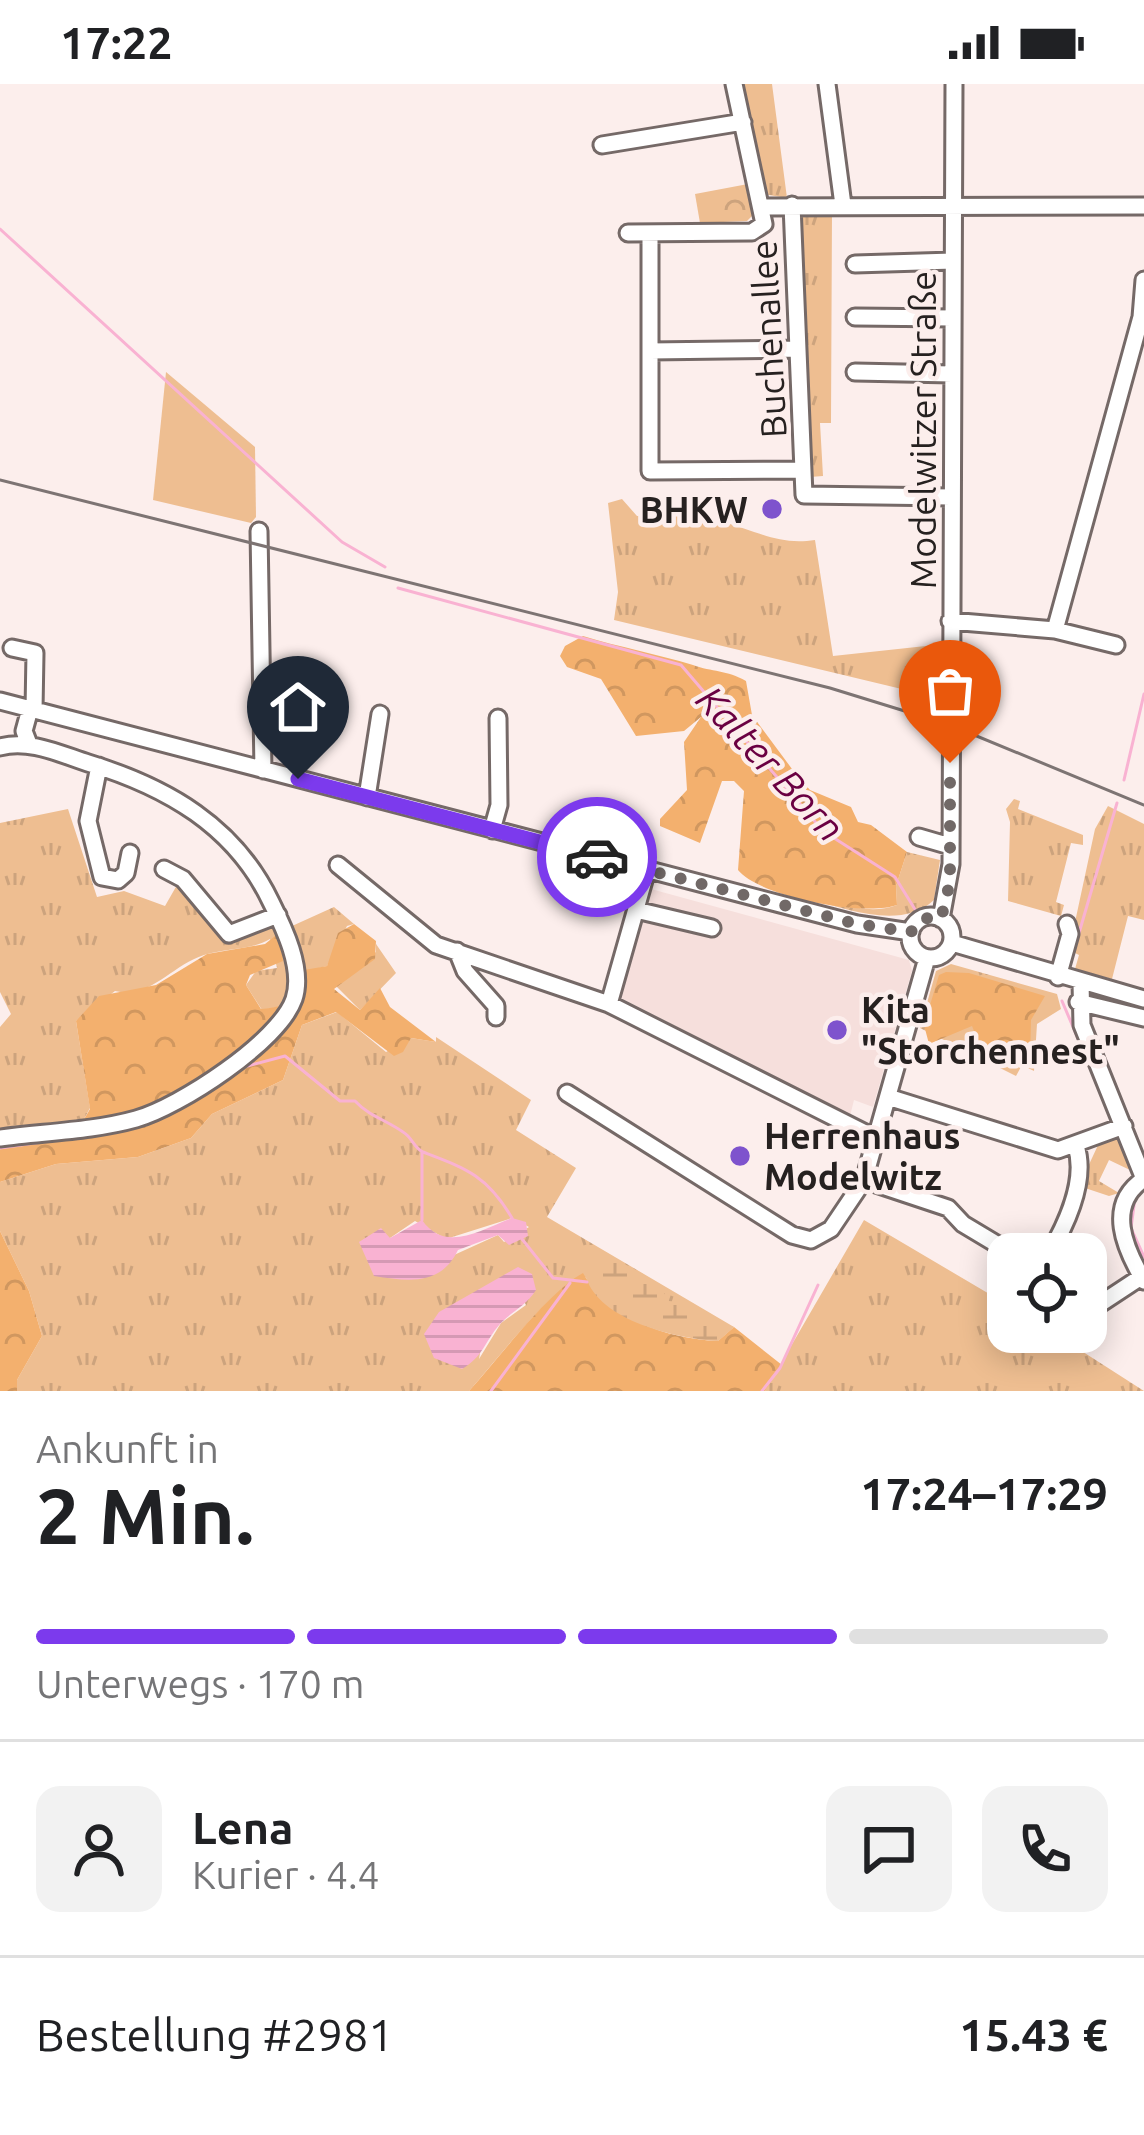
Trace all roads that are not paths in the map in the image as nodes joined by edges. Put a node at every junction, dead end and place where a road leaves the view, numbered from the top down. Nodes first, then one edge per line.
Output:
1 (734, 84) edge
2 (827, 84) edge
3 (954, 84) edge
4 (743, 122) junction
5 (602, 146) dead end
6 (792, 205) junction
7 (843, 205) junction
8 (953, 205) junction
9 (1144, 206) edge
10 (762, 207) junction
11 (628, 233) dead end
12 (650, 233) junction
13 (953, 261) junction
14 (856, 264) dead end
15 (1144, 280) edge
16 (855, 317) dead end
17 (953, 318) junction
18 (798, 350) junction
19 (650, 351) junction
20 (855, 372) dead end
21 (952, 374) junction
22 (803, 470) junction
23 (951, 497) junction
24 (260, 531) dead end
25 (950, 621) junction
26 (1055, 630) junction
27 (1115, 646) dead end
28 (11, 649) dead end
29 (0, 701) edge
30 (32, 710) junction
31 (380, 714) dead end
32 (498, 718) dead end
33 (27, 738) junction
34 (1, 745) edge
35 (98, 766) junction
36 (263, 770) junction
37 (367, 797) junction
38 (492, 830) junction
39 (920, 837) dead end
40 (950, 846) junction
41 (130, 853) dead end
42 (338, 865) dead end
43 (164, 869) dead end
44 (647, 870) junction
45 (636, 910) junction
46 (278, 915) junction
47 (941, 919) junction
48 (1067, 924) dead end
49 (712, 928) dead end
50 (911, 932) junction
51 (952, 943) junction
52 (457, 950) junction
53 (927, 958) junction
54 (1058, 977) junction
55 (1081, 983) junction
56 (1144, 1000) edge
57 (1078, 1002) junction
58 (609, 1004) junction
59 (496, 1017) dead end
60 (1144, 1018) edge
61 (567, 1093) dead end
62 (888, 1097) junction
63 (1124, 1126) junction
64 (0, 1138) edge
65 (875, 1138) junction
66 (1076, 1146) junction
67 (1144, 1179) edge
68 (864, 1180) junction
69 (1062, 1233) edge
70 (987, 1238) edge
71 (1143, 1279) edge
72 (1107, 1300) edge

1 - 4 street, Buchenallee
2 - 7 street
3 - 8 street, Modelwitzer Straße
4 - 5 street
4 - 10 street, Buchenallee
6 - 7 street
6 - 10 street
6 - 18 street, Buchenallee
7 - 8 street
8 - 9 street
8 - 13 street, Modelwitzer Straße
10 - 12 street
11 - 12 street
12 - 19 street
13 - 14 street
13 - 17 street, Modelwitzer Straße
15 - 26 street
16 - 17 street
17 - 21 street, Modelwitzer Straße
18 - 19 street
18 - 22 street, Buchenallee
19 - 22 street
20 - 21 street
21 - 23 street, Modelwitzer Straße
22 - 23 street
23 - 25 street, Modelwitzer Straße
24 - 36 street
25 - 26 street
25 - 40 street, Modelwitzer Straße
26 - 27 street
28 - 30 street
29 - 30 street
30 - 33 street
30 - 36 street
31 - 37 street
32 - 38 street
33 - 34 street
33 - 35 street
35 - 41 street
35 - 46 street
36 - 37 street
37 - 38 street
38 - 44 street
39 - 40 street
40 - 47 street, Modelwitzer Straße
42 - 52 street
43 - 46 street
44 - 45 street
44 - 50 street
45 - 49 street
45 - 58 street
46 - 64 street
47 - 50 street
47 - 51 street
48 - 54 street
50 - 53 street
51 - 53 street
51 - 54 street
52 - 58 street
52 - 59 street
53 - 62 street
54 - 55 street
55 - 56 street
55 - 57 street
57 - 60 street
57 - 63 street
58 - 65 street
61 - 68 street
62 - 65 street
62 - 66 street
63 - 66 street
63 - 67 street
65 - 68 street
66 - 69 street
67 - 71 street
68 - 70 street
71 - 72 street

